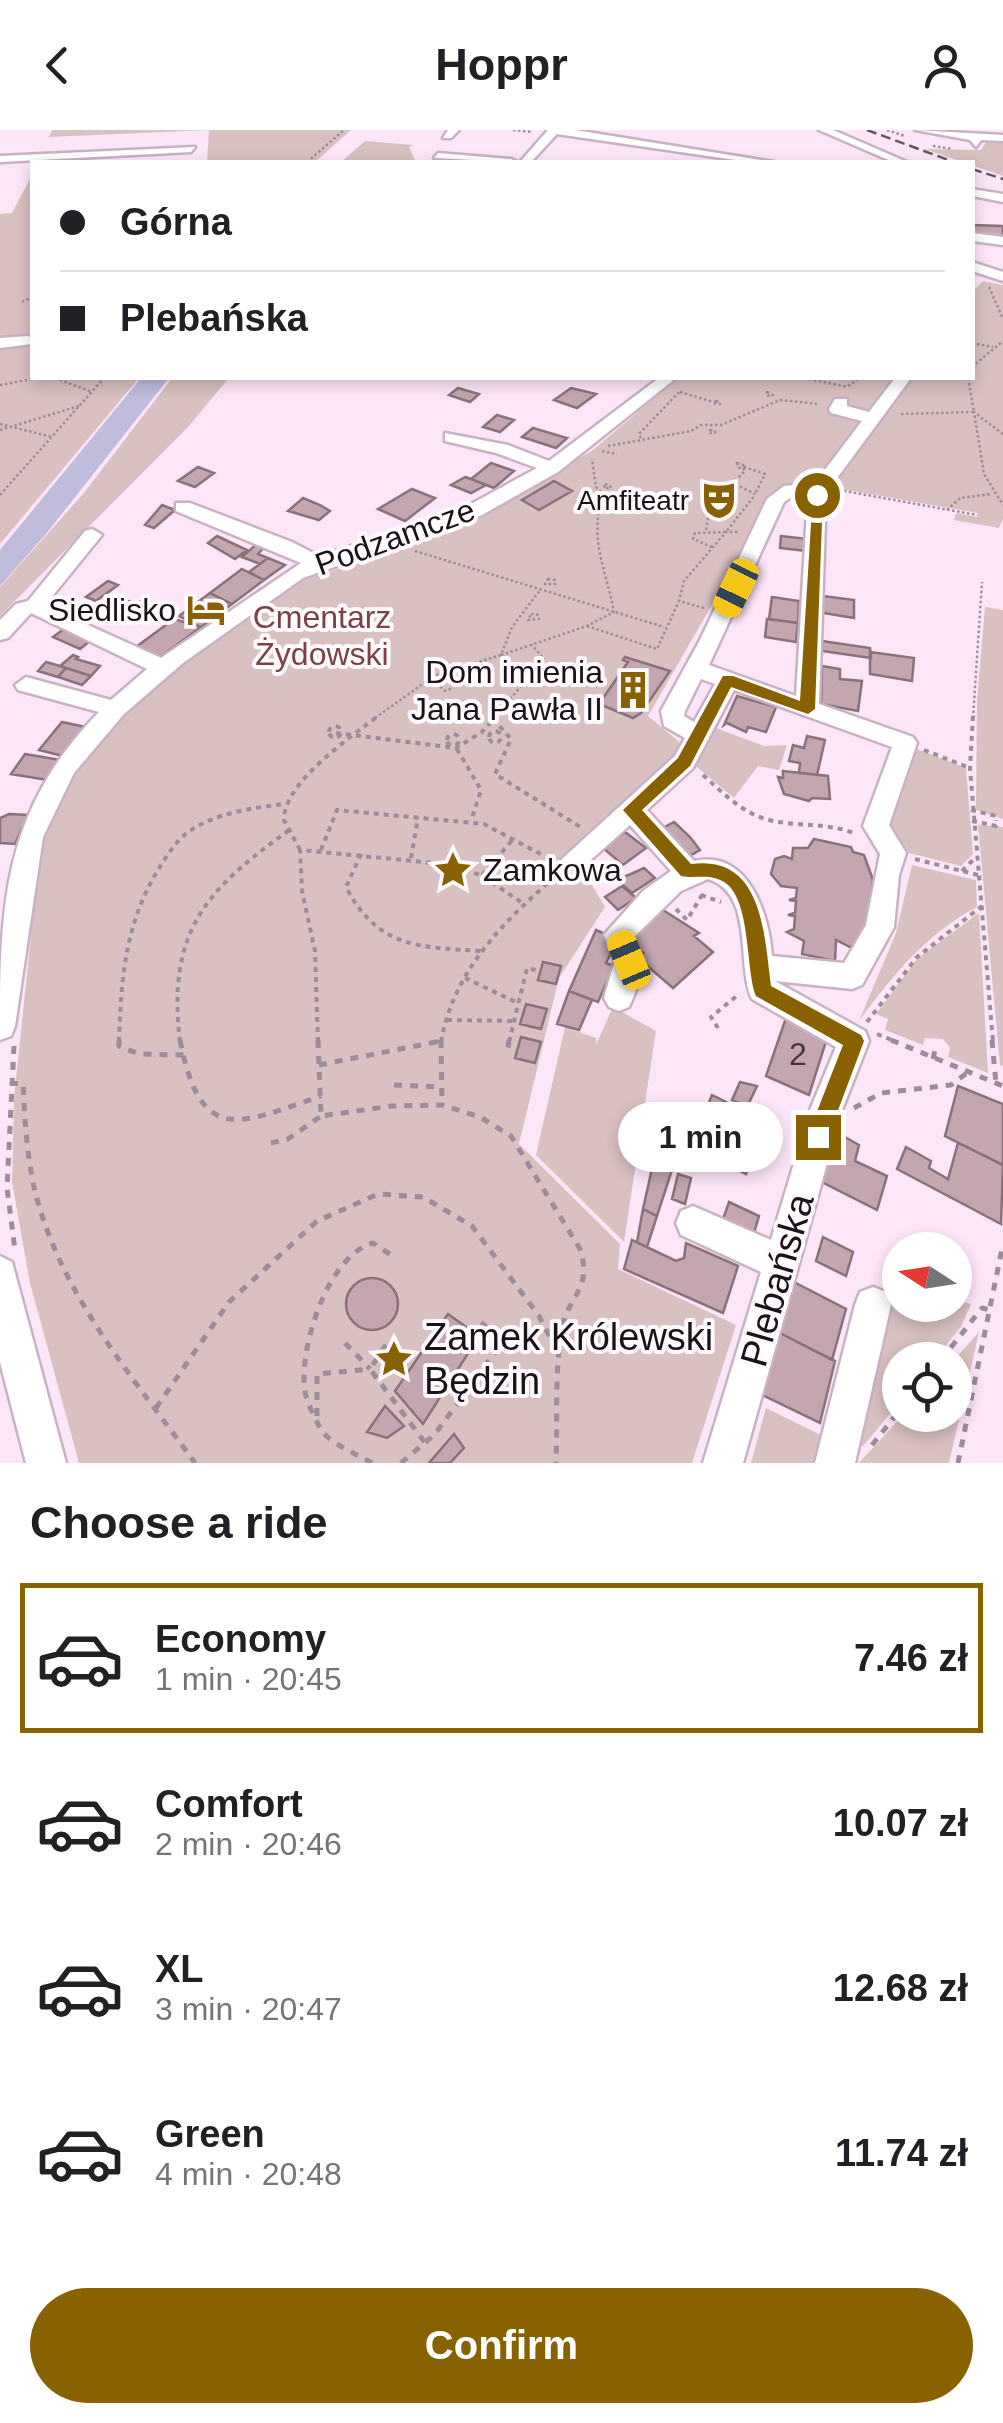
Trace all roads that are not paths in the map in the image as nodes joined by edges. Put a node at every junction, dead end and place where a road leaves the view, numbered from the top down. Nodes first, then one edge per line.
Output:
1 (530, 130) edge
2 (824, 130) edge
3 (920, 130) edge
4 (551, 131) edge
5 (1001, 134) edge
6 (845, 138) junction
7 (829, 144) dead end
8 (191, 149) dead end
9 (438, 156) dead end
10 (0, 158) edge
11 (487, 160) edge
12 (527, 160) edge
13 (754, 160) edge
14 (897, 160) edge
15 (975, 193) edge
16 (1003, 198) edge
17 (975, 237) edge
18 (1003, 241) edge
19 (979, 275) edge
20 (1003, 276) edge
21 (28, 341) dead end
22 (0, 342) edge
23 (903, 380) edge
24 (673, 382) edge
25 (842, 399) road end
26 (880, 416) junction
27 (451, 437) dead end
28 (552, 468) junction
29 (820, 489) junction
30 (183, 507) dead end
31 (92, 534) dead end
32 (318, 564) junction
33 (38, 605) junction
34 (0, 633) edge
35 (163, 668) junction
36 (697, 669) junction
37 (728, 680) junction
38 (26, 685) dead end
39 (113, 708) junction
40 (808, 709) junction
41 (699, 735) junction
42 (632, 810) junction
43 (564, 860) road end
44 (692, 882) junction
45 (762, 979) junction
46 (619, 998) dead end
47 (8, 1030) edge
48 (693, 1223) dead end
49 (782, 1263) junction
50 (8, 1268) edge
51 (873, 1305) dead end
52 (852, 1456) edge
53 (40, 1460) edge
54 (723, 1463) edge

1 - 4 street
2 - 6 street
3 - 5 street
4 - 12 street
4 - 13 street
6 - 7 street
6 - 14 street
8 - 10 street
9 - 11 street
15 - 16 street
17 - 18 street
19 - 20 street
21 - 22 street
23 - 26 street
24 - 28 street, Podzamcze
25 - 26 street
26 - 29 street
27 - 28 street
28 - 32 street, Podzamcze
29 - 36 street
29 - 40 street
30 - 32 street
31 - 33 street
32 - 35 street, Podzamcze
33 - 34 street
33 - 35 street
35 - 39 street, Podzamcze
36 - 37 street
36 - 41 street
37 - 40 street
37 - 41 street
38 - 39 street
39 - 47 street, Podzamcze
40 - 45 street
41 - 42 street
42 - 43 street
42 - 44 street
44 - 45 street
44 - 46 street
45 - 49 street, Plebańska
48 - 49 street
49 - 54 street, Plebańska
50 - 53 street
51 - 52 street

